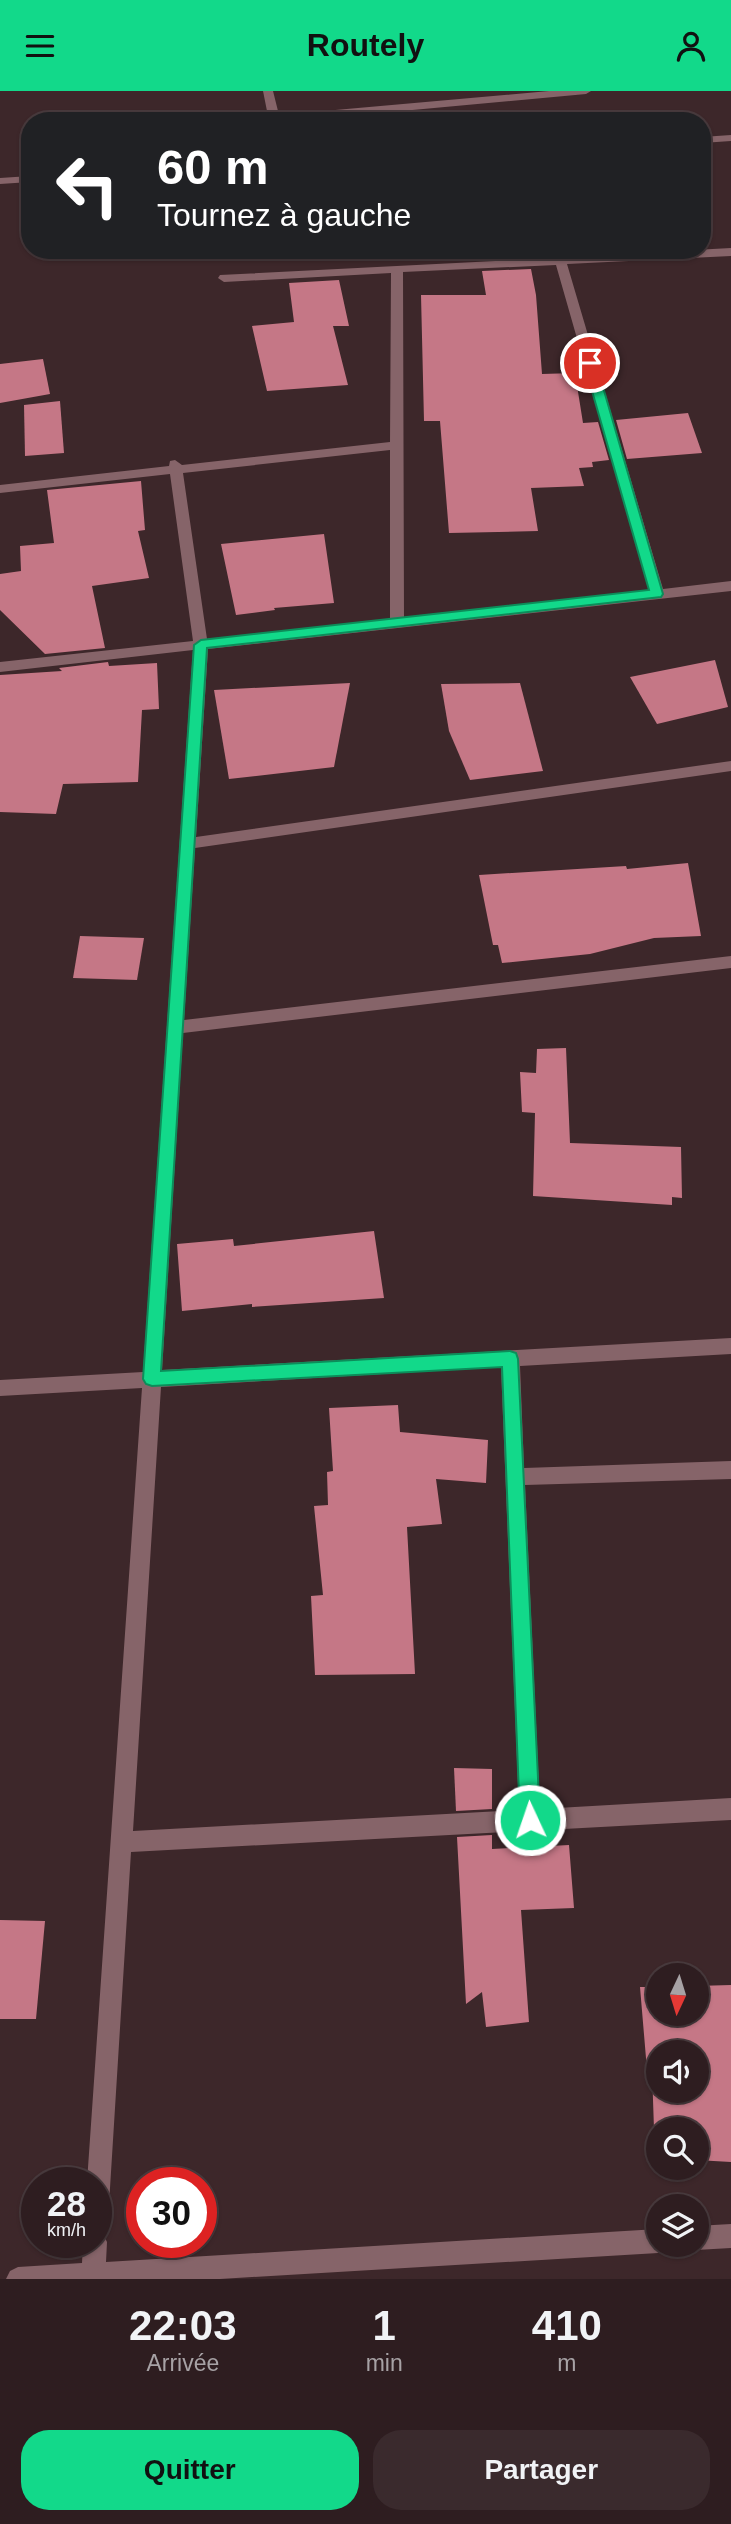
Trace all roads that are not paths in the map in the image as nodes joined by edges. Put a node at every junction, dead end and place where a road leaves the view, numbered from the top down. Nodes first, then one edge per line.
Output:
1 (268, 91) edge
2 (586, 91) edge
3 (273, 112) edge
4 (361, 112) edge
5 (731, 138) edge
6 (711, 139) edge
7 (21, 180) edge
8 (0, 181) edge
9 (711, 252) edge
10 (731, 252) edge
11 (522, 259) edge
12 (560, 259) edge
13 (397, 269) junction
14 (224, 278) dead end
15 (397, 445) junction
16 (175, 467) junction
17 (0, 489) edge
18 (731, 586) edge
19 (657, 594) junction
20 (397, 623) junction
21 (201, 645) junction
22 (0, 667) edge
23 (731, 766) edge
24 (187, 844) junction
25 (731, 962) edge
26 (175, 1028) junction
27 (731, 1346) edge
28 (510, 1359) junction
29 (152, 1379) junction
30 (0, 1388) edge
31 (731, 1470) edge
32 (515, 1476) junction
33 (731, 1809) edge
34 (530, 1820) junction
35 (121, 1842) junction
36 (100, 2167) edge
37 (731, 2236) edge
38 (709, 2237) edge
39 (646, 2242) edge
40 (94, 2258) edge
41 (93, 2277) edge
42 (18, 2279) edge

1 - 3 street
2 - 4 street
5 - 6 street
7 - 8 street
9 - 10 street
11 - 13 street
12 - 19 street
13 - 14 street
13 - 15 street
15 - 16 street
15 - 20 street
16 - 17 street
16 - 21 street
18 - 19 street
19 - 20 street
20 - 21 street
21 - 22 street
21 - 24 street
23 - 24 street
24 - 26 street
25 - 26 street
26 - 29 street
27 - 28 street
28 - 29 street
28 - 32 street
29 - 30 street
29 - 35 street
31 - 32 street
32 - 34 street
33 - 34 street
34 - 35 street
35 - 36 street
37 - 38 street
39 - 41 street
40 - 41 street
41 - 42 street

